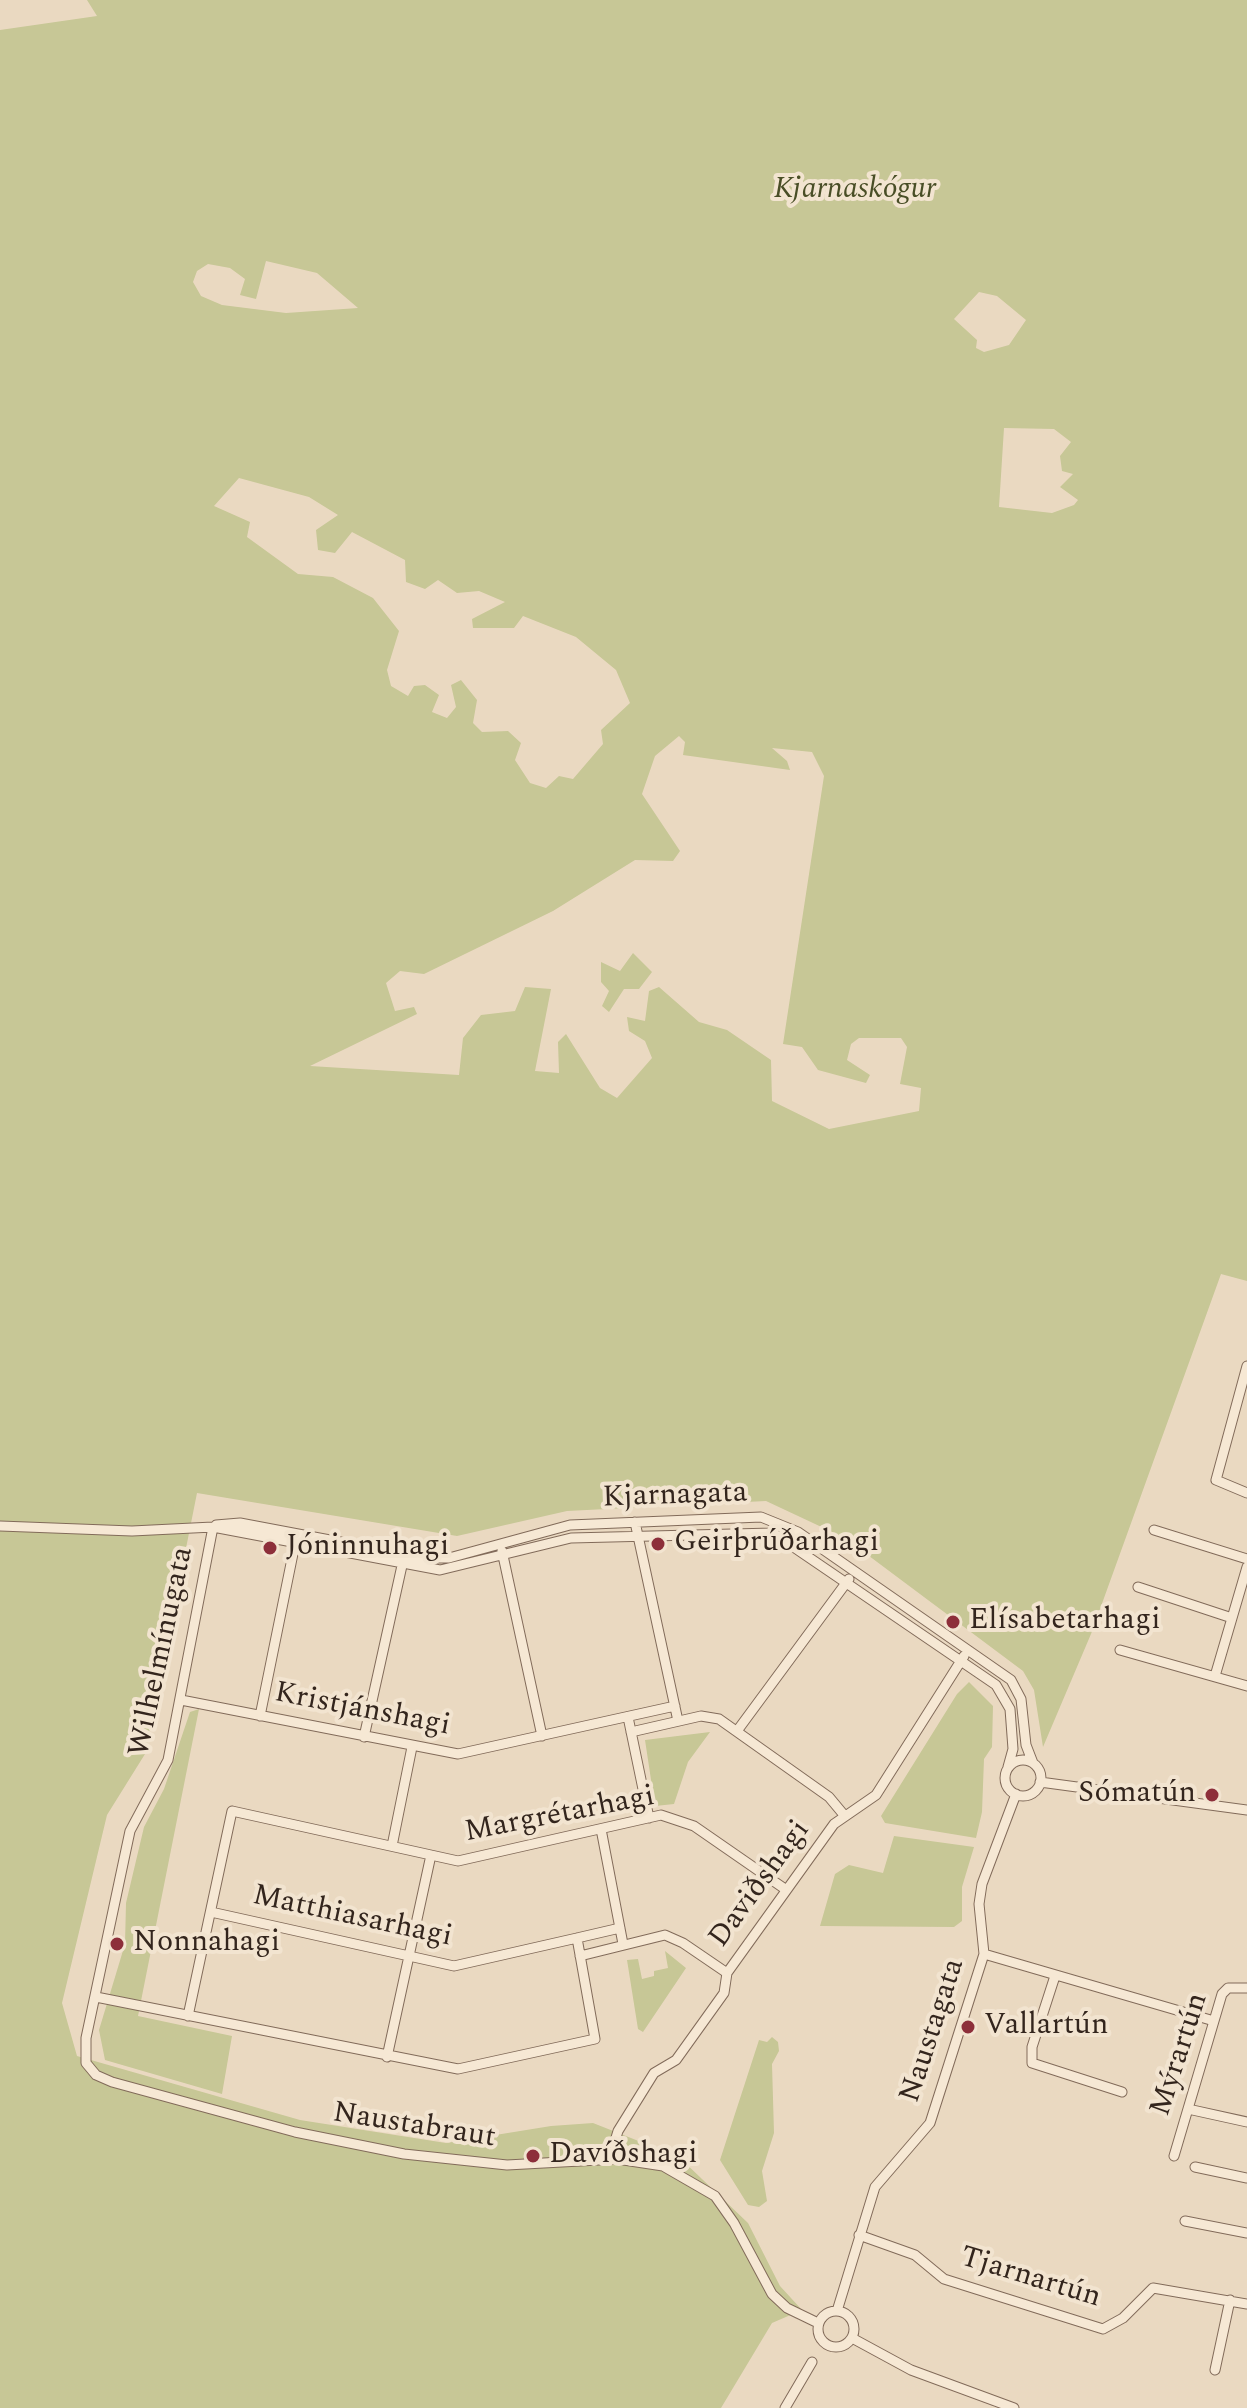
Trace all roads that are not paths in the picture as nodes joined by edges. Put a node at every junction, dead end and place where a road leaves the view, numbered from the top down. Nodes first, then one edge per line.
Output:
1 (1247, 1366) edge
2 (1247, 1493) edge
3 (635, 1522) junction
4 (0, 1526) edge
5 (213, 1527) junction
6 (1154, 1530) dead end
7 (638, 1536) junction
8 (296, 1539) junction
9 (500, 1544) junction
10 (404, 1554) junction
11 (503, 1555) junction
12 (1247, 1559) edge
13 (402, 1566) junction
14 (1247, 1567) edge
15 (855, 1572) junction
16 (847, 1582) junction
17 (1138, 1587) dead end
18 (1232, 1618) junction
19 (967, 1650) junction
20 (1120, 1650) dead end
21 (961, 1661) junction
22 (1215, 1676) junction
23 (1247, 1686) edge
24 (181, 1700) junction
25 (675, 1706) junction
26 (260, 1716) junction
27 (628, 1717) junction
28 (678, 1721) junction
29 (737, 1731) junction
30 (631, 1732) junction
31 (542, 1736) junction
32 (364, 1737) junction
33 (412, 1747) junction
34 (1033, 1763) junction
35 (1008, 1767) junction
36 (1040, 1782) junction
37 (1016, 1794) junction
38 (1247, 1810) edge
39 (844, 1815) junction
40 (649, 1818) junction
41 (601, 1829) junction
42 (392, 1846) junction
43 (431, 1855) junction
44 (785, 1889) junction
45 (211, 1912) junction
46 (620, 1928) junction
47 (577, 1938) junction
48 (623, 1944) junction
49 (984, 1954) junction
50 (408, 1956) junction
51 (580, 1956) junction
52 (727, 1973) junction
53 (1055, 1976) junction
54 (1247, 1988) edge
55 (96, 1997) junction
56 (188, 2016) junction
57 (1214, 2021) junction
58 (387, 2057) junction
59 (86, 2063) joint
60 (1122, 2092) dead end
61 (1188, 2109) junction
62 (1247, 2122) edge
63 (1174, 2156) dead end
64 (617, 2159) junction
65 (1195, 2167) dead end
66 (1247, 2178) edge
67 (1185, 2221) dead end
68 (1247, 2233) edge
69 (859, 2235) junction
70 (1230, 2300) junction
71 (1247, 2304) edge
72 (837, 2311) junction
73 (818, 2323) junction
74 (852, 2338) junction
75 (812, 2362) dead end
76 (1215, 2370) dead end
77 (785, 2408) edge
78 (1014, 2408) edge

1 - 2 street
3 - 7 street
3 - 9 street, Kjarnagata
3 - 15 street, Kjarnagata
4 - 5 street, Kjarnagata
5 - 8 street, Kjarnagata
5 - 24 street, Wilhelmínugata
6 - 12 street
7 - 11 street, Kjarnagata
7 - 16 street, Kjarnagata
7 - 25 street
8 - 10 street, Kjarnagata
8 - 13 street, Kjarnagata
8 - 26 street
9 - 10 street, Kjarnagata
9 - 11 street
10 - 13 street
11 - 13 street, Kjarnagata
11 - 31 street
13 - 32 street
14 - 18 street
15 - 16 street
15 - 19 street, Kjarnagata
16 - 21 street, Kjarnagata
16 - 29 street
17 - 18 street
18 - 22 street
19 - 21 street, Daviðshagi
19 - 34 street, Kjarnagata
20 - 22 street
21 - 35 street, Kjarnagata
21 - 39 street, Daviðshagi
22 - 23 street
24 - 26 street, Kristjánshagi
24 - 55 street, Wilhelmínugata
25 - 27 street, Kristjánshagi
25 - 28 street
26 - 32 street, Kristjánshagi
27 - 30 street
27 - 31 street, Kristjánshagi
28 - 29 street
28 - 30 street
29 - 39 street
30 - 40 street
31 - 33 street, Kristjánshagi
32 - 33 street, Kristjánshagi
33 - 42 street
34 - 35 street
34 - 36 street
35 - 37 street
36 - 37 street
36 - 38 street
37 - 49 street, Naustagata
39 - 44 street, Daviðshagi
40 - 41 street, Margrétarhagi
40 - 44 street, Margrétarhagi
41 - 43 street, Margrétarhagi
41 - 46 street
42 - 43 street, Margrétarhagi
42 - 45 street, Margrétarhagi
43 - 50 street
44 - 52 street, Daviðshagi
45 - 50 street, Matthiasarhagi
45 - 56 street
46 - 47 street, Matthiasarhagi
46 - 48 street
47 - 50 street, Matthiasarhagi
47 - 51 street
48 - 51 street
48 - 52 street
49 - 53 street
49 - 69 street, Naustagata
50 - 58 street
51 - 58 street
52 - 64 street, Daviðshagi
53 - 57 street
53 - 60 street
54 - 57 street, Mýrartún
55 - 56 street
55 - 59 street, Wilhelmínugata
56 - 58 street
57 - 61 street, Mýrartún
59 - 64 street, Naustabraut
61 - 62 street
61 - 63 street, Mýrartún
64 - 73 street, Naustabraut
65 - 66 street
67 - 68 street
69 - 70 street, Tjarnartún
69 - 72 street, Naustagata
70 - 71 street, Tjarnartún
70 - 76 street
72 - 73 street
72 - 74 street
73 - 74 street
74 - 78 street
75 - 77 street

